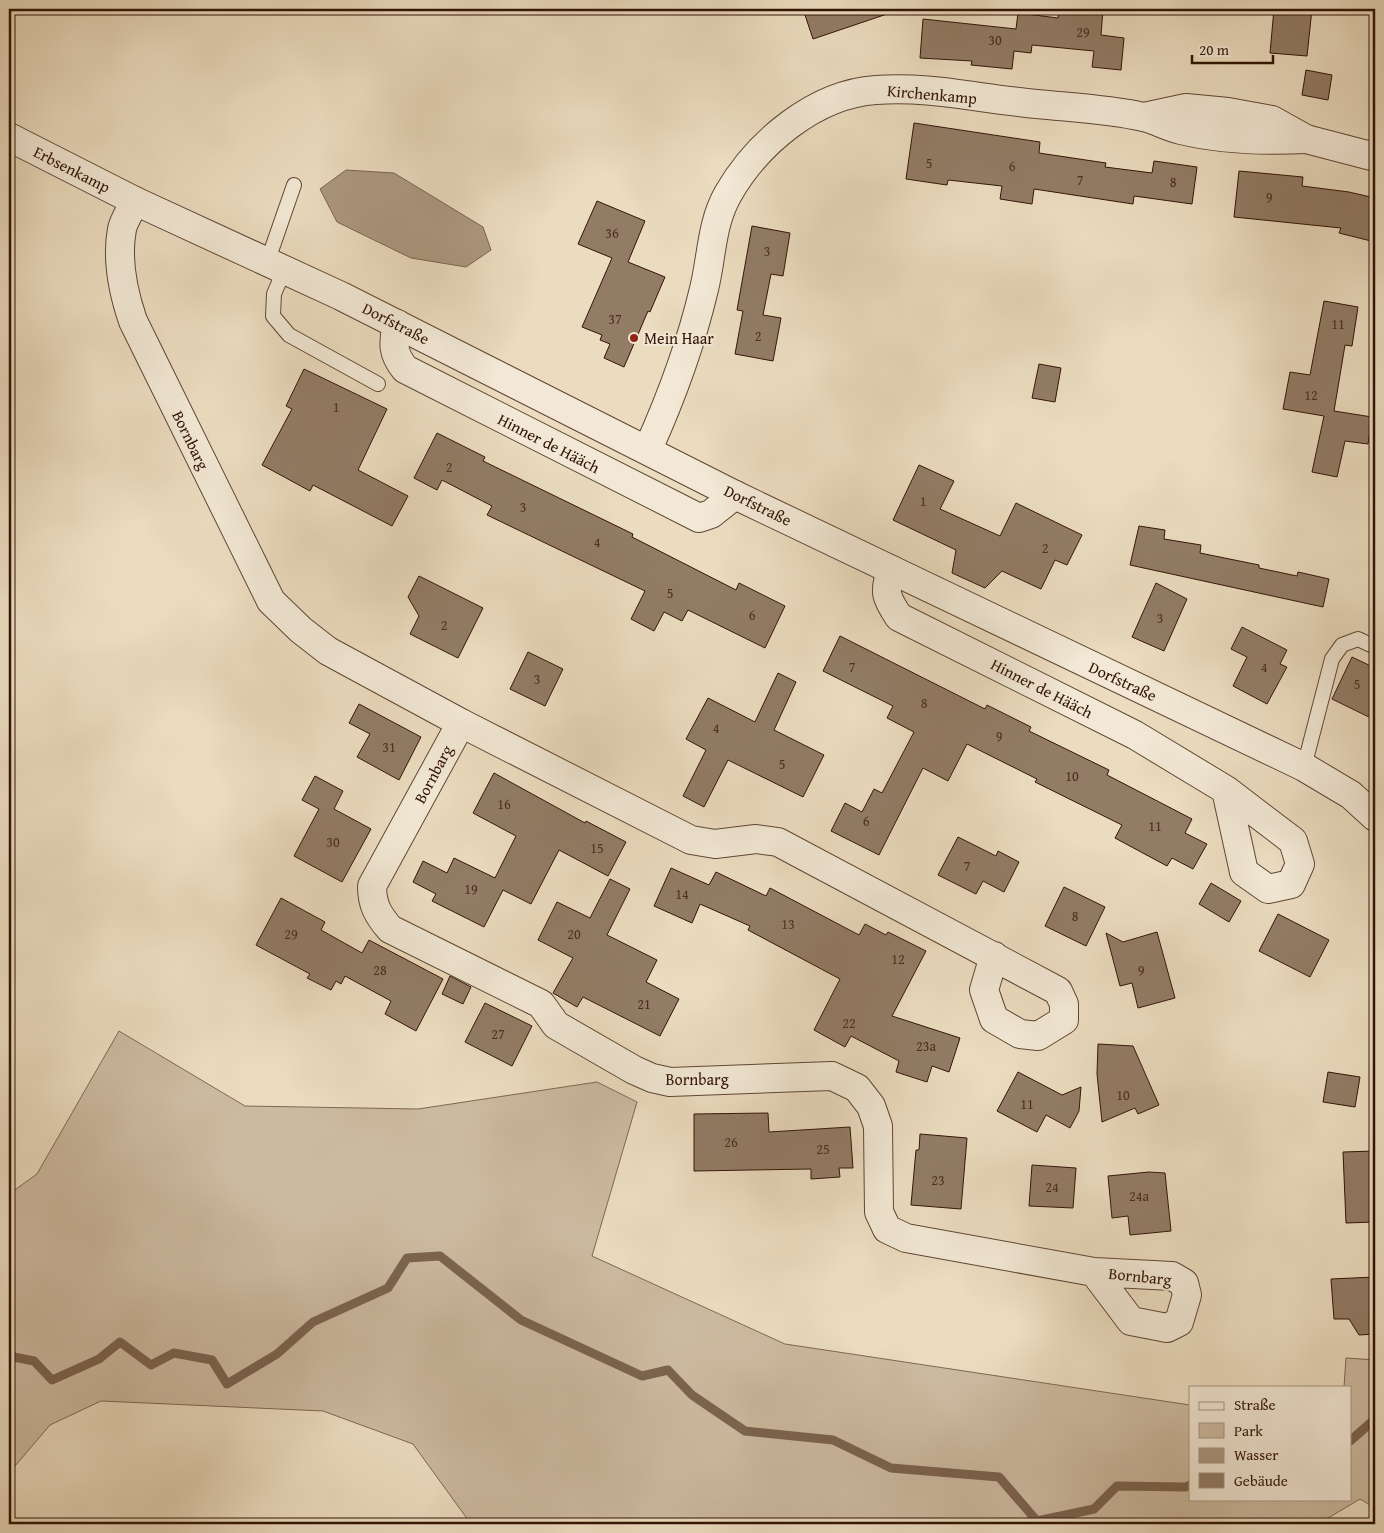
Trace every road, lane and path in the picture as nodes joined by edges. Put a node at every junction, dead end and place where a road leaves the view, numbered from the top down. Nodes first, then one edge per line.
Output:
1 (9, 137) edge
2 (1375, 157) edge
3 (294, 185) dead end
4 (135, 201) junction
5 (277, 264) junction
6 (397, 324) junction
7 (378, 384) dead end
8 (648, 449) junction
9 (735, 495) junction
10 (892, 570) junction
11 (1375, 647) edge
12 (461, 723) junction
13 (1304, 766) junction
14 (1226, 790) dead end
15 (1375, 817) edge
16 (994, 956) dead end
17 (1094, 1272) dead end

1 - 4 street, Erbsenkamp
2 - 8 street, Kirchenkamp
3 - 5 lane
4 - 5 street, Dorfstraße
4 - 12 street, Bornbarg
5 - 6 street, Dorfstraße
5 - 7 lane
6 - 8 street, Dorfstraße
6 - 9 street, Hinner de Hääch
8 - 9 street, Dorfstraße
9 - 10 street, Dorfstraße
10 - 13 street, Dorfstraße
10 - 14 street, Hinner de Hääch
11 - 13 lane
12 - 16 street, Bornbarg
12 - 17 street, Bornbarg
13 - 15 street, Dorfstraße

